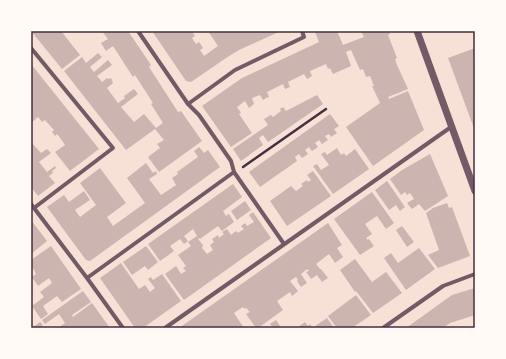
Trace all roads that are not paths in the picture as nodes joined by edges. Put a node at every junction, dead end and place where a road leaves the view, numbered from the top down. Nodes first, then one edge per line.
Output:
1 (138, 31) edge
2 (302, 31) edge
3 (417, 31) edge
4 (31, 48) edge
5 (188, 104) junction
6 (451, 126) junction
7 (234, 172) junction
8 (475, 191) edge
9 (32, 206) edge
10 (284, 244) junction
11 (475, 274) edge
12 (87, 278) junction
13 (123, 328) edge
14 (165, 328) edge
15 (384, 328) edge

1 - 5 street
2 - 5 street
3 - 6 street
4 - 9 street
5 - 7 street
6 - 8 street
6 - 10 street
7 - 10 street
7 - 12 street
9 - 12 street
10 - 14 street
11 - 15 street
12 - 13 street

